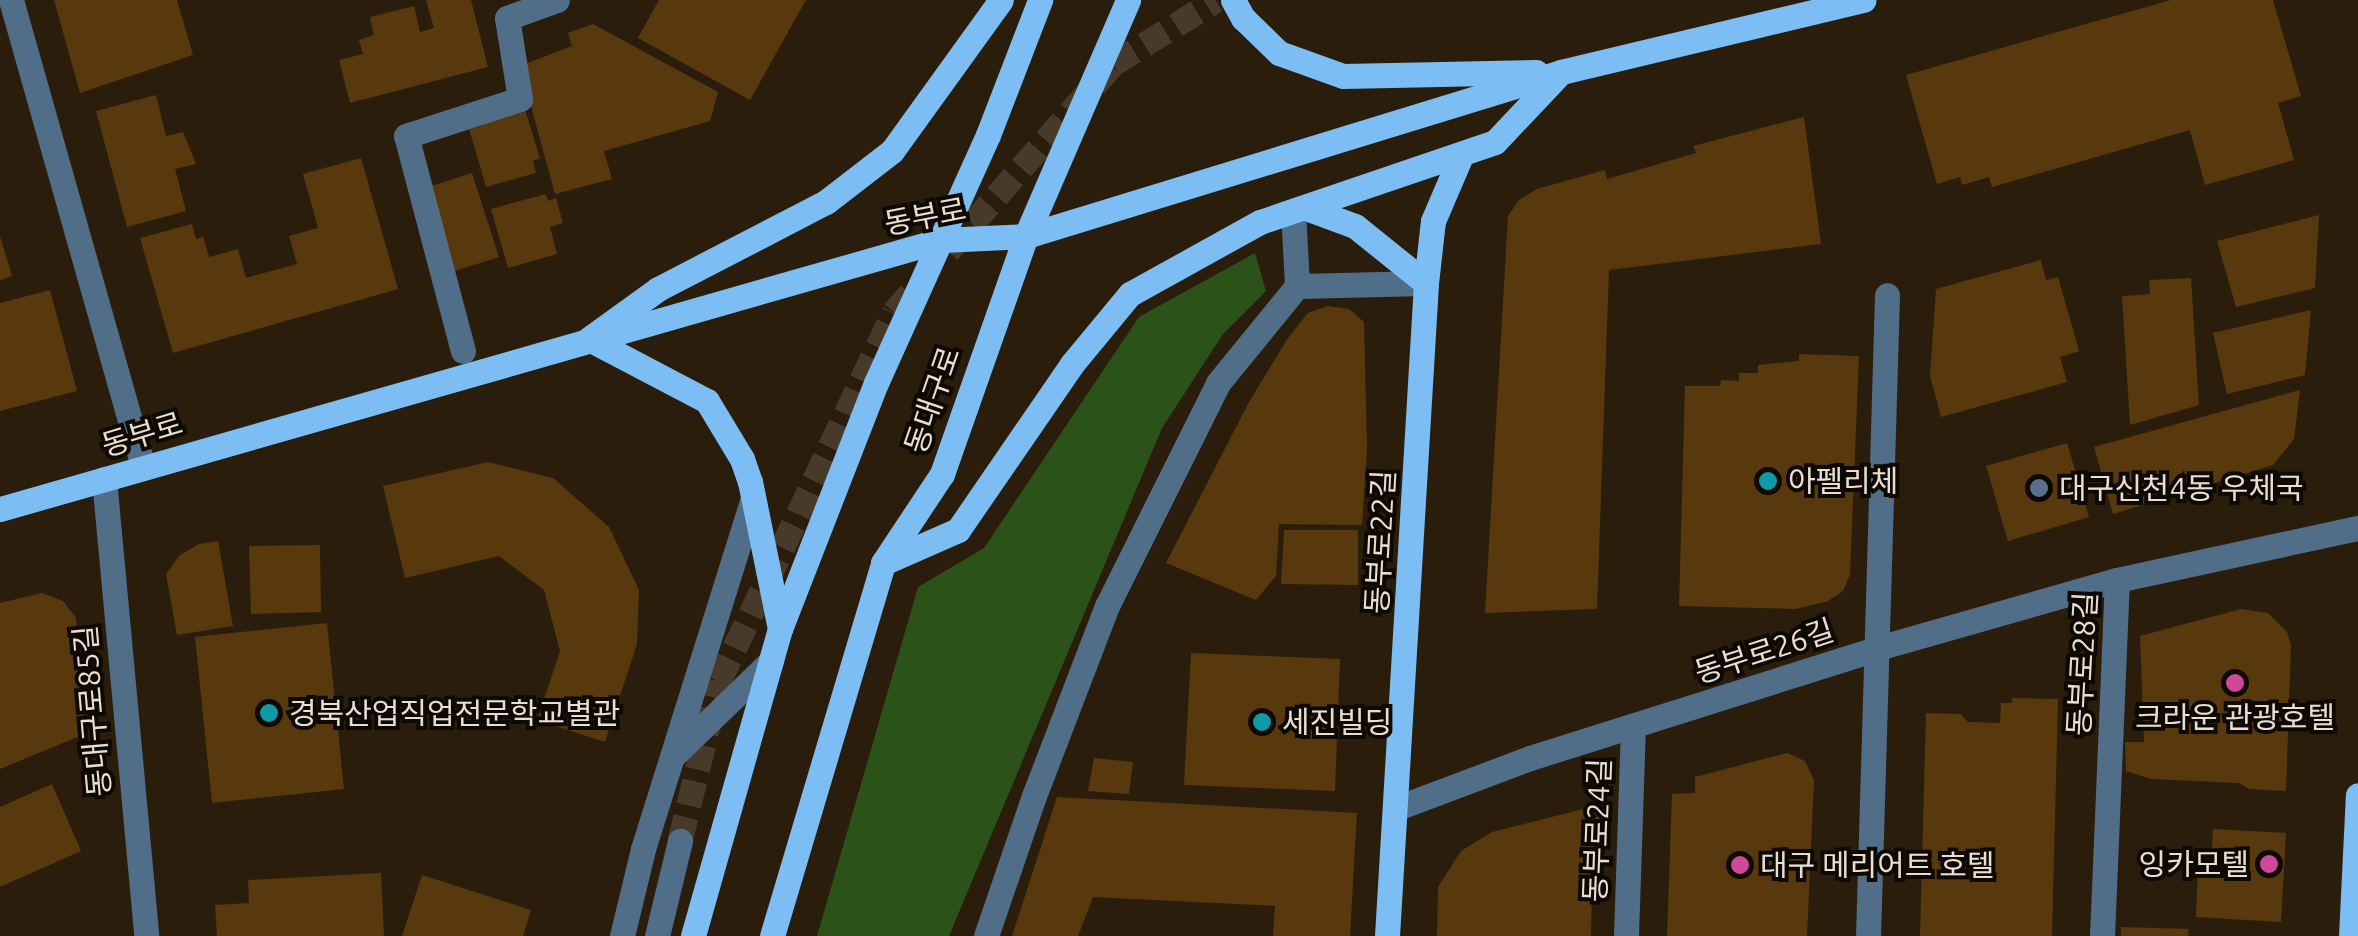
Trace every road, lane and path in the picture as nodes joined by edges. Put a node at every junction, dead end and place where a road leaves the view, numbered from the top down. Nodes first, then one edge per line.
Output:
1 (11, 0) edge
2 (556, 0) edge
3 (1001, 0) edge
4 (1040, 0) edge
5 (1128, 0) edge
6 (1232, 0) edge
7 (1864, 0) edge
8 (1561, 72) junction
9 (1460, 158) junction
10 (1300, 210) junction
11 (1026, 236) junction
12 (940, 240) junction
13 (1426, 282) junction
14 (1297, 286) junction
15 (1887, 295) dead end
16 (589, 340) junction
17 (463, 351) dead end
18 (143, 466) junction
19 (104, 479) junction
20 (754, 500) junction
21 (0, 509) edge
22 (2358, 528) edge
23 (883, 562) junction
24 (2117, 580) junction
25 (780, 629) junction
26 (1878, 648) junction
27 (771, 662) junction
28 (1633, 726) junction
29 (672, 756) junction
30 (2358, 795) edge
31 (1397, 808) junction
32 (680, 841) tunnel mouth
33 (146, 936) edge
34 (622, 936) edge
35 (656, 936) edge
36 (692, 936) edge
37 (772, 936) edge
38 (986, 936) edge
39 (1388, 936) edge
40 (1626, 936) edge
41 (1868, 936) edge
42 (2102, 936) edge
43 (2351, 936) edge

1 - 18 street
2 - 17 street
3 - 16 main road
4 - 12 main road
5 - 11 main road, 동대구로
6 - 8 main road
7 - 8 main road, 동부로
8 - 9 main road
8 - 11 main road, 동부로
9 - 10 main road
9 - 13 main road, 동부로22길
10 - 13 main road
10 - 14 street
10 - 23 main road
11 - 12 main road, 동부로
11 - 23 main road, 동대구로
12 - 16 main road, 동부로
12 - 25 main road
13 - 14 street
13 - 31 main road, 동부로22길
14 - 38 street
15 - 26 street
16 - 18 main road, 동부로
16 - 20 main road
18 - 19 main road, 동부로
19 - 21 main road, 동부로
19 - 33 street, 동대구로85길
20 - 25 main road
20 - 29 street
22 - 24 street, 동부로28길
23 - 37 main road, 동대구로
24 - 26 street
24 - 42 street, 동부로28길
25 - 27 main road
26 - 28 street, 동부로26길
26 - 41 street, 동부로26길
27 - 29 street
27 - 36 main road
28 - 31 street, 동부로26길
28 - 40 street, 동부로24길
29 - 34 street
30 - 43 main road
31 - 39 main road, 동부로22길
32 - 35 street

